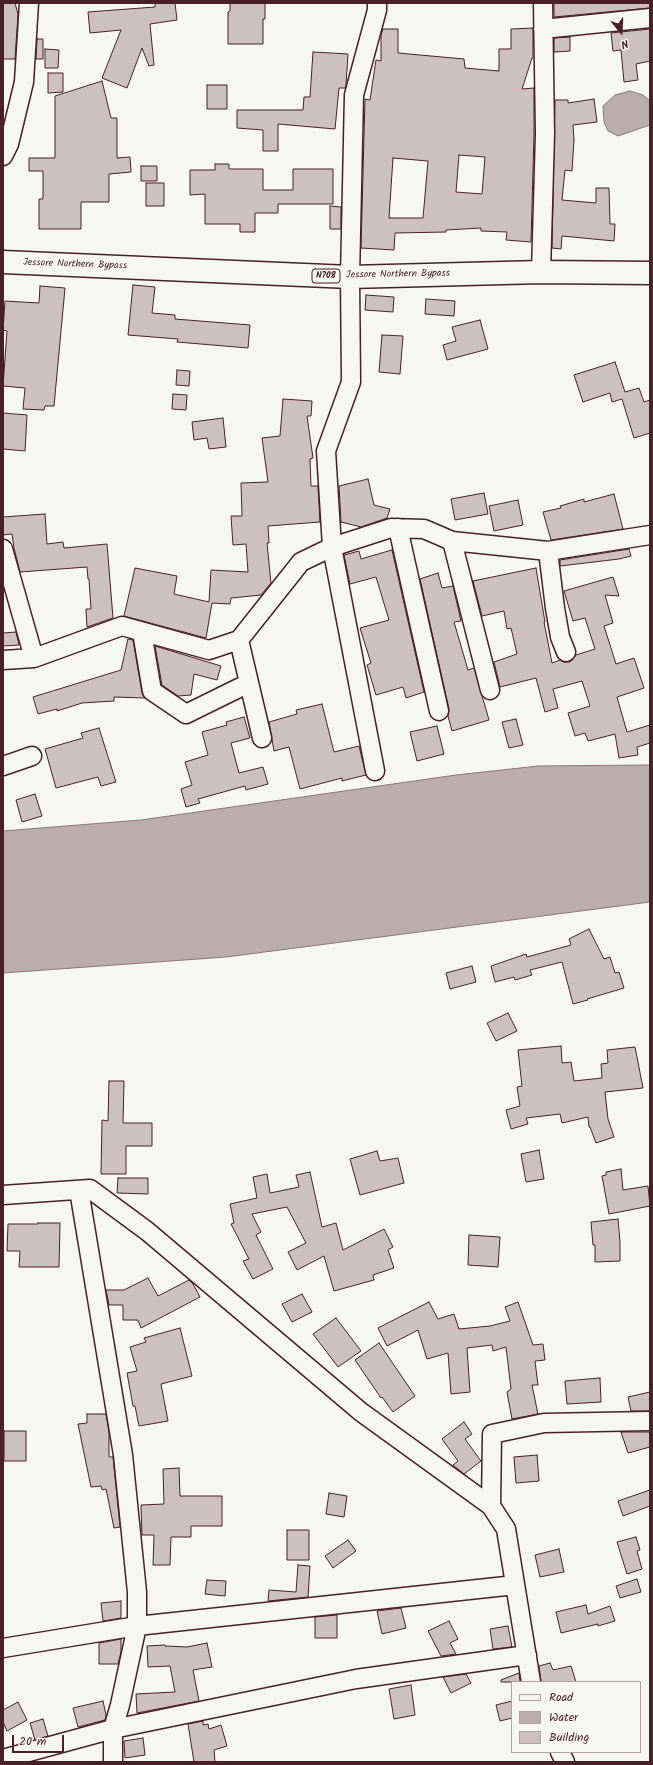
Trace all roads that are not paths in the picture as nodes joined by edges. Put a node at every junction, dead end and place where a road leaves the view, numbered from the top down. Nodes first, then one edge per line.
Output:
1 (29, 3) edge
2 (377, 3) edge
3 (543, 3) edge
4 (650, 18) edge
5 (543, 29) junction
6 (3, 156) edge
7 (3, 261) edge
8 (541, 272) junction
9 (650, 273) edge
10 (350, 277) junction
11 (398, 528) junction
12 (650, 536) edge
13 (452, 541) junction
14 (332, 547) junction
15 (3, 549) edge
16 (548, 551) junction
17 (142, 632) junction
18 (239, 640) junction
19 (566, 652) dead end
20 (34, 658) junction
21 (3, 660) edge
22 (249, 683) junction
23 (490, 690) dead end
24 (439, 711) dead end
25 (262, 738) dead end
26 (32, 756) dead end
27 (3, 766) edge
28 (375, 772) dead end
29 (79, 1190) junction
30 (3, 1195) edge
31 (650, 1421) edge
32 (491, 1506) junction
33 (515, 1585) junction
34 (137, 1626) junction
35 (3, 1648) edge
36 (526, 1655) junction
37 (531, 1681) edge
38 (113, 1729) junction
39 (560, 1753) edge
40 (3, 1759) edge
41 (113, 1762) edge
42 (565, 1762) edge

1 - 6 street
2 - 10 street
3 - 5 street
4 - 5 street
5 - 8 street
7 - 10 highway, Jessore Northern Bypass / N708
8 - 9 highway, Jessore Northern Bypass / N708
8 - 10 highway, Jessore Northern Bypass / N708
10 - 14 street
11 - 13 street
11 - 14 street
11 - 24 street
12 - 16 street
13 - 16 street
13 - 23 street
14 - 18 street
14 - 28 street
15 - 20 street
16 - 19 street
17 - 18 street
17 - 20 street
17 - 22 street
18 - 22 street
20 - 21 street
22 - 25 street
26 - 27 street
29 - 30 street
29 - 32 street
29 - 34 street
31 - 32 street
32 - 33 street
33 - 34 street
33 - 36 street
34 - 35 street
34 - 38 street
36 - 37 street
36 - 38 street
38 - 40 street
38 - 41 street
39 - 42 street

